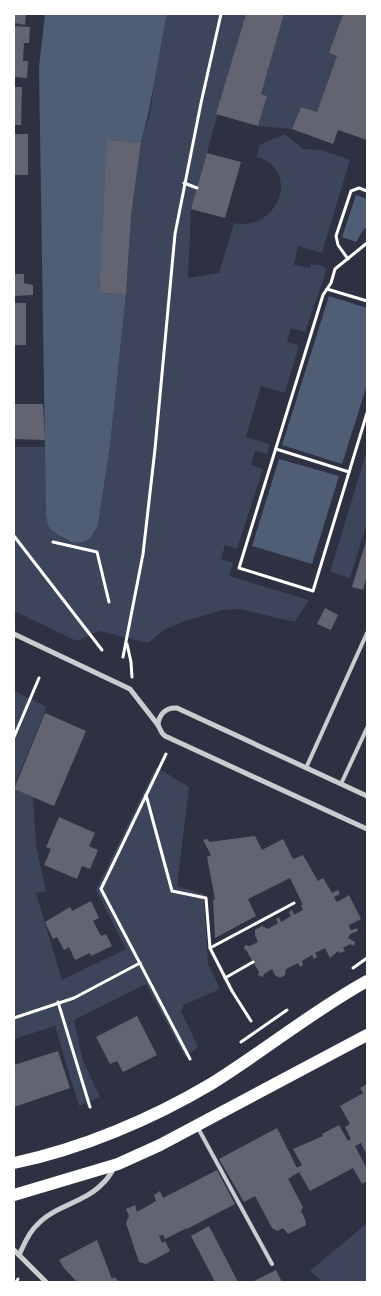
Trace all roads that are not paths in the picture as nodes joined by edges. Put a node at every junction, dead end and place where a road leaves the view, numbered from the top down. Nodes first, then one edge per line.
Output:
1 (367, 633) edge
2 (14, 634) edge
3 (158, 725) junction
4 (367, 728) edge
5 (306, 768) junction
6 (341, 784) junction
7 (367, 796) edge
8 (367, 829) edge
9 (367, 981) edge
10 (367, 1035) edge
11 (197, 1126) junction
12 (14, 1163) edge
13 (118, 1164) junction
14 (14, 1195) edge
15 (14, 1250) edge
16 (16, 1256) edge
17 (272, 1264) dead end
18 (46, 1282) edge

1 - 5 lane
2 - 3 street
3 - 5 street
3 - 8 street
4 - 6 lane
5 - 6 street
6 - 7 street
9 - 12 main road
10 - 11 main road
11 - 13 main road
11 - 17 lane
13 - 14 main road
13 - 16 street
15 - 16 street
16 - 18 street

